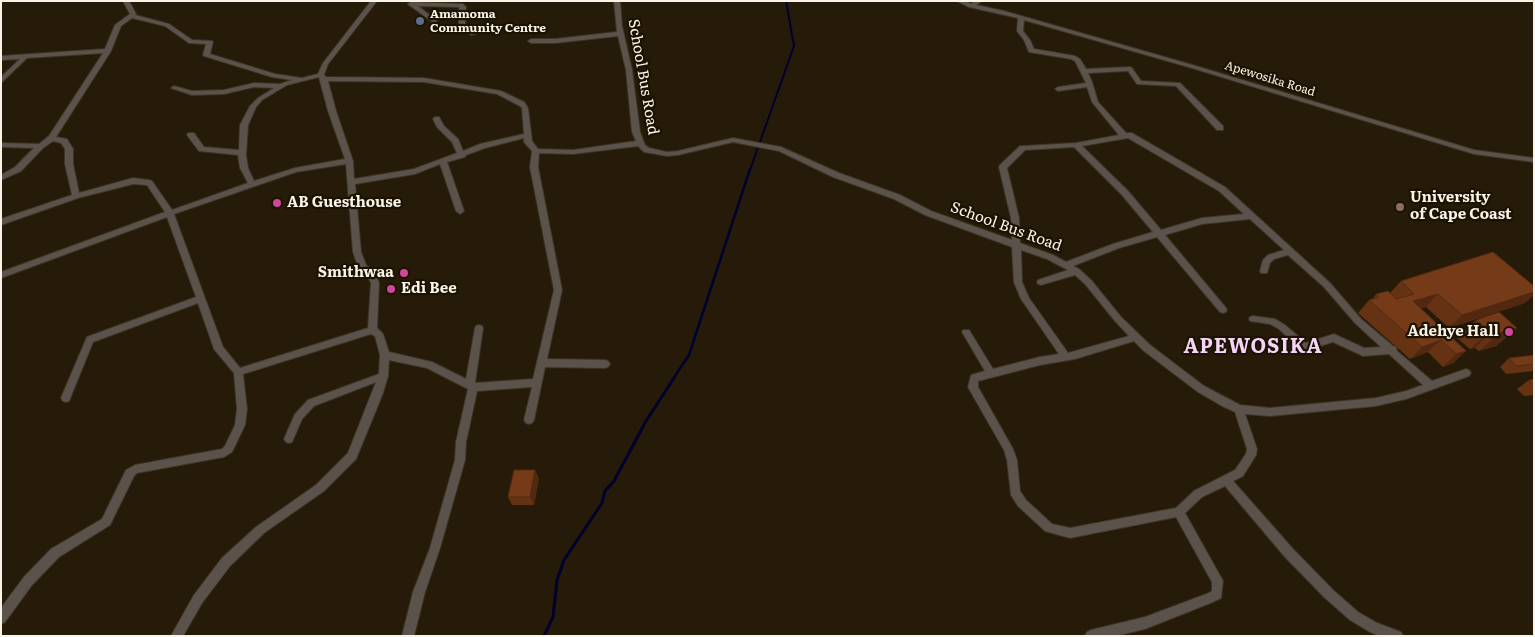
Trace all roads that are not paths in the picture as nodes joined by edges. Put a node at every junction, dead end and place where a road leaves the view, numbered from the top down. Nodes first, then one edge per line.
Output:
1 (126, 1) edge
2 (374, 1) edge
3 (617, 1) edge
4 (979, 1) edge
5 (984, 1) edge
6 (960, 2) edge
7 (409, 3) edge
8 (970, 6) junction
9 (1002, 12) junction
10 (131, 16) junction
11 (1021, 18) junction
12 (434, 21) dead end
13 (473, 34) dead end
14 (621, 34) junction
15 (531, 41) dead end
16 (108, 51) junction
17 (1, 58) edge
18 (24, 58) junction
19 (1085, 71) junction
20 (322, 77) junction
21 (299, 79) junction
22 (1, 81) edge
23 (1090, 85) junction
24 (207, 86) dead end
25 (281, 86) junction
26 (174, 88) dead end
27 (1058, 88) dead end
28 (200, 93) junction
29 (437, 119) dead end
30 (1220, 128) dead end
31 (191, 135) dead end
32 (528, 135) junction
33 (1123, 135) junction
34 (52, 138) junction
35 (640, 143) junction
36 (1, 144) edge
37 (1076, 145) junction
38 (40, 146) junction
39 (536, 151) junction
40 (242, 153) junction
41 (462, 155) junction
42 (1534, 160) edge
43 (349, 161) junction
44 (443, 162) junction
45 (1, 178) edge
46 (352, 182) junction
47 (252, 184) junction
48 (76, 196) junction
49 (460, 211) dead end
50 (170, 213) junction
51 (1252, 216) junction
52 (1, 222) edge
53 (1158, 233) junction
54 (1016, 245) junction
55 (1290, 251) junction
56 (1066, 265) junction
57 (1076, 271) junction
58 (1264, 271) dead end
59 (1, 275) edge
60 (1040, 282) dead end
61 (201, 299) junction
62 (1223, 310) dead end
63 (1253, 319) dead end
64 (479, 328) dead end
65 (372, 330) junction
66 (966, 332) dead end
67 (1136, 337) junction
68 (1393, 350) junction
69 (385, 355) junction
70 (1065, 356) junction
71 (541, 363) junction
72 (605, 364) dead end
73 (238, 372) junction
74 (1466, 373) dead end
75 (991, 374) junction
76 (384, 376) junction
77 (537, 383) junction
78 (472, 386) junction
79 (1431, 386) junction
80 (66, 398) dead end
81 (1239, 409) junction
82 (529, 420) dead end
83 (289, 439) dead end
84 (1226, 480) junction
85 (1179, 512) junction
86 (1, 618) edge
87 (177, 636) edge
88 (408, 636) edge
89 (1091, 636) edge
90 (1397, 636) edge

1 - 10 street
2 - 20 street
3 - 14 street, School Bus Road
4 - 8 street
5 - 9 street, Apewosika Road
6 - 8 street, Apewosika Road
7 - 12 street
7 - 13 street
8 - 9 street, Apewosika Road
9 - 11 street, Apewosika Road
10 - 16 street
10 - 21 street
11 - 19 street
11 - 42 street, Apewosika Road
14 - 15 street
14 - 35 street, School Bus Road
16 - 18 street
16 - 34 street
17 - 18 street
18 - 22 street
19 - 23 street
19 - 30 street
20 - 21 street
20 - 32 street
20 - 43 street
21 - 25 street
23 - 27 street
23 - 33 street
24 - 28 street
25 - 28 street
25 - 40 street
26 - 28 street
29 - 41 street
31 - 40 street
32 - 39 street
32 - 41 street
33 - 37 street
33 - 51 street
34 - 38 street
34 - 48 street
35 - 39 street
35 - 54 street, School Bus Road
36 - 38 street
37 - 53 street
37 - 54 street
38 - 45 street
39 - 71 street
40 - 47 street
41 - 44 street
43 - 46 street
43 - 47 street
44 - 46 street
44 - 49 street
46 - 65 street
47 - 50 street
48 - 50 street
48 - 52 street
50 - 59 street
50 - 61 street
51 - 53 street
51 - 55 street
53 - 56 street
53 - 62 street
54 - 56 street, School Bus Road
54 - 70 street
55 - 58 street
55 - 68 street
56 - 57 street, School Bus Road
57 - 60 street
57 - 67 street, School Bus Road
61 - 73 street
61 - 80 street
63 - 68 street
64 - 78 street
65 - 69 street
65 - 73 street
66 - 75 street
67 - 70 street
67 - 81 street, School Bus Road
68 - 79 street
69 - 76 street
69 - 78 street
70 - 75 street
71 - 72 street
71 - 77 street
73 - 86 street
74 - 79 street, School Bus Road
75 - 85 street
76 - 83 street
76 - 87 street
77 - 78 street
77 - 82 street
78 - 88 street
79 - 81 street, School Bus Road
81 - 84 street
84 - 85 street
84 - 90 street
85 - 89 street

